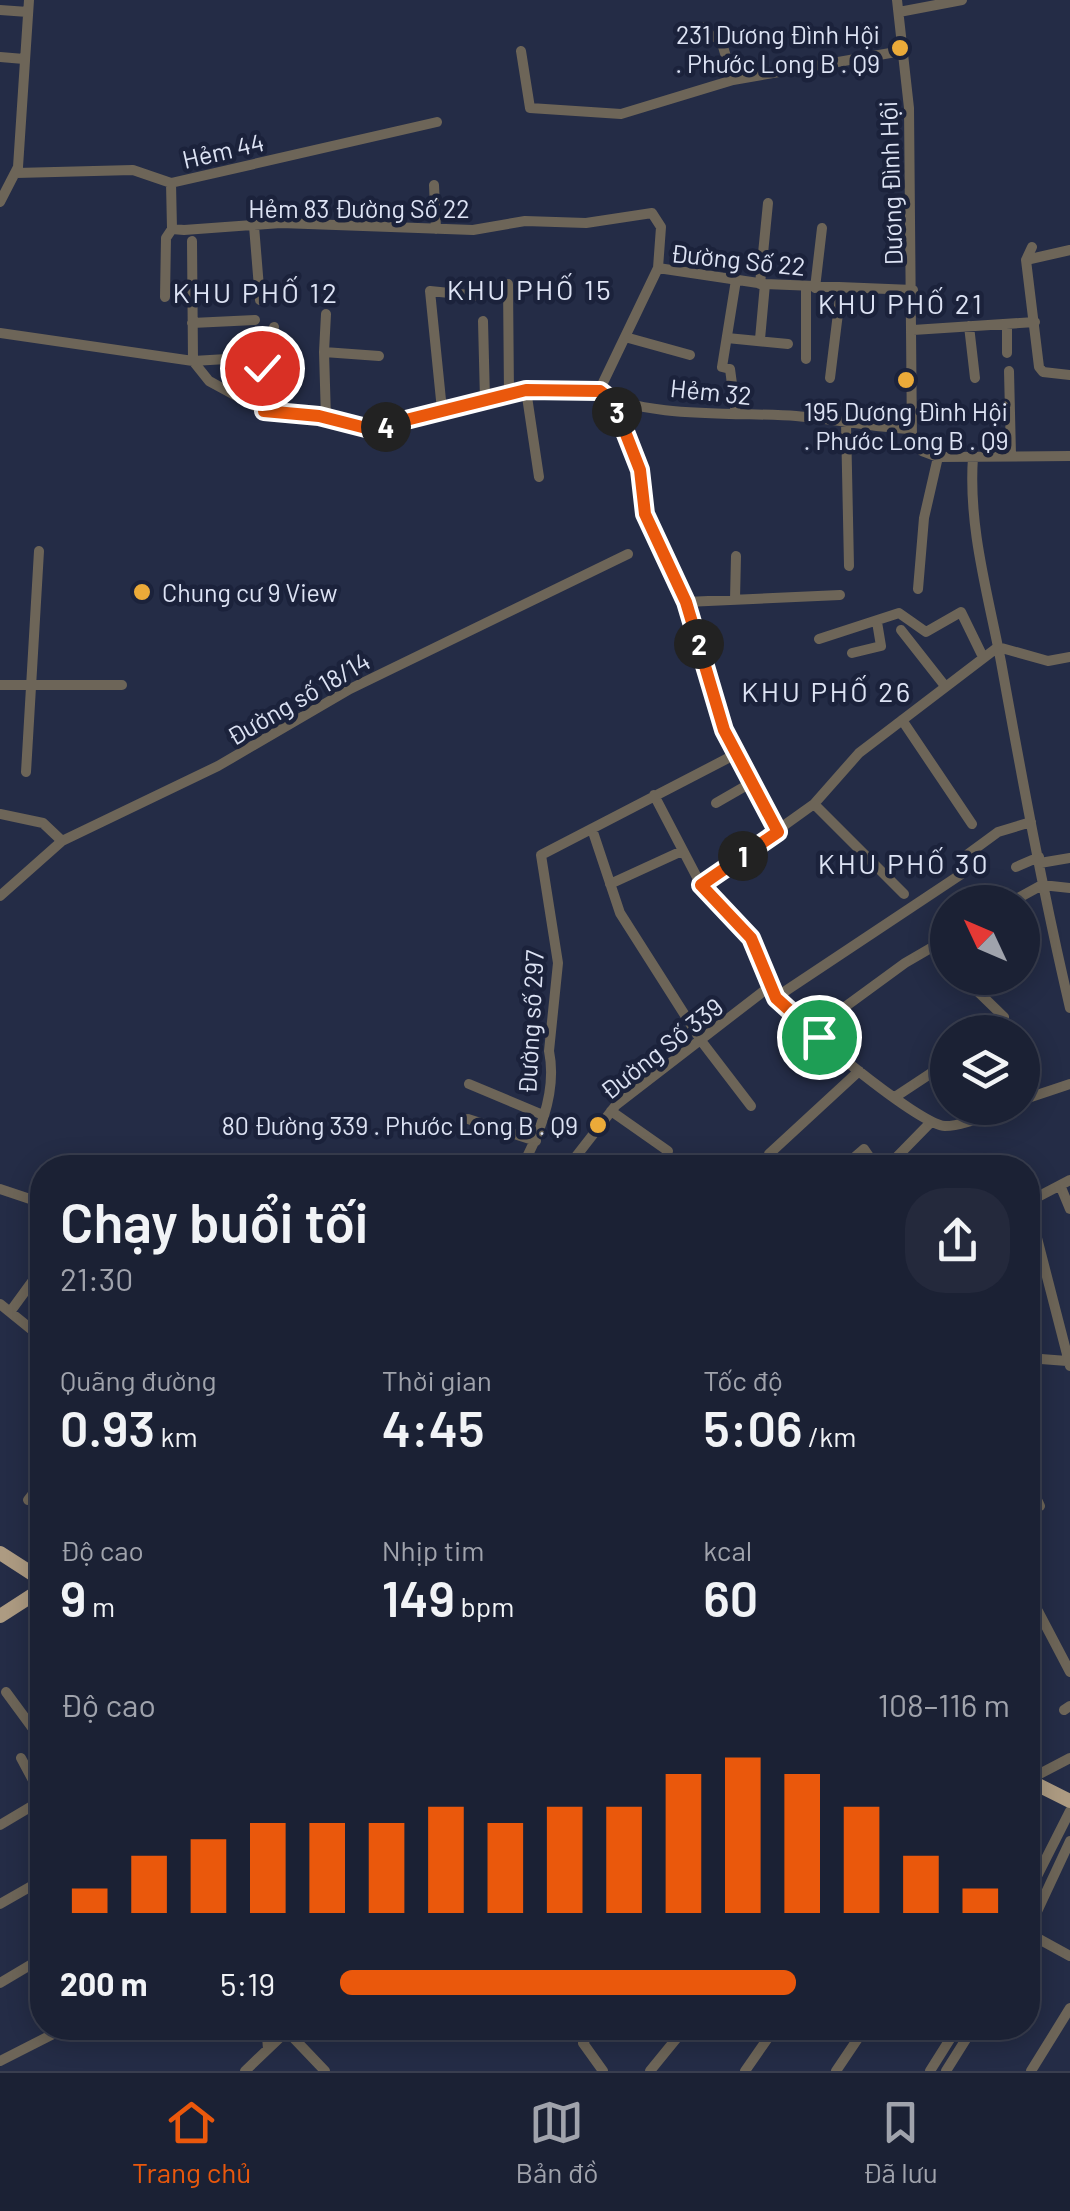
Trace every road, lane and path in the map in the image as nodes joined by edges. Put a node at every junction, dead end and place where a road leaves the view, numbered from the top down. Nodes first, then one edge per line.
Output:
1 (962, 0) edge
2 (28, 6) edge
3 (898, 6) edge
4 (0, 10) edge
5 (705, 26) dead end
6 (521, 51) dead end
7 (902, 52) junction
8 (0, 57) edge
9 (24, 59) junction
10 (734, 80) junction
11 (437, 122) dead end
12 (16, 173) junction
13 (170, 183) junction
14 (434, 185) dead end
15 (4, 187) edge
16 (0, 202) edge
17 (768, 203) dead end
18 (254, 226) junction
19 (822, 228) dead end
20 (172, 229) junction
21 (436, 229) junction
22 (192, 241) dead end
23 (1032, 247) dead end
24 (1070, 250) edge
25 (1026, 260) junction
26 (658, 268) junction
27 (736, 280) junction
28 (508, 284) dead end
29 (762, 284) junction
30 (810, 288) junction
31 (842, 289) junction
32 (913, 290) junction
33 (480, 296) dead end
34 (164, 297) dead end
35 (260, 300) dead end
36 (326, 314) dead end
37 (255, 320) dead end
38 (483, 321) dead end
39 (1035, 322) junction
40 (192, 323) junction
41 (1007, 324) junction
42 (968, 326) junction
43 (274, 327) dead end
44 (913, 330) junction
45 (0, 333) edge
46 (625, 337) junction
47 (727, 338) junction
48 (760, 339) junction
49 (788, 344) dead end
50 (324, 352) junction
51 (1007, 353) dead end
52 (690, 355) dead end
53 (379, 356) dead end
54 (262, 357) junction
55 (806, 359) dead end
56 (193, 361) junction
57 (1009, 371) dead end
58 (1070, 374) edge
59 (830, 378) dead end
60 (975, 378) dead end
61 (526, 390) junction
62 (600, 391) junction
63 (509, 395) junction
64 (485, 400) junction
65 (613, 401) junction
66 (442, 410) junction
67 (264, 411) junction
68 (736, 414) junction
69 (326, 418) junction
70 (846, 423) junction
71 (911, 429) junction
72 (1012, 456) junction
73 (1070, 456) edge
74 (938, 457) junction
75 (972, 457) junction
76 (539, 477) dead end
77 (39, 551) dead end
78 (628, 554) dead end
79 (736, 556) dead end
80 (849, 566) dead end
81 (918, 588) dead end
82 (840, 595) dead end
83 (735, 599) junction
84 (686, 602) junction
85 (877, 622) junction
86 (901, 630) dead end
87 (819, 639) dead end
88 (998, 647) junction
89 (852, 653) dead end
90 (983, 657) junction
91 (1070, 657) edge
92 (0, 685) edge
93 (122, 685) dead end
94 (31, 686) junction
95 (944, 686) junction
96 (902, 720) junction
97 (736, 754) junction
98 (26, 772) dead end
99 (749, 784) junction
100 (654, 794) junction
101 (716, 803) dead end
102 (814, 804) junction
103 (0, 814) edge
104 (1031, 822) junction
105 (972, 824) dead end
106 (592, 829) junction
107 (778, 832) junction
108 (62, 841) junction
109 (682, 851) junction
110 (1070, 858) edge
111 (1039, 860) junction
112 (1016, 867) dead end
113 (610, 884) junction
114 (701, 885) junction
115 (1042, 886) junction
116 (1070, 888) edge
117 (904, 894) dead end
118 (0, 896) edge
119 (930, 948) edge
120 (1067, 981) edge
121 (768, 987) junction
122 (981, 995) edge
123 (776, 998) junction
124 (1070, 1008) edge
125 (1002, 1015) edge
126 (812, 1031) junction
127 (702, 1042) junction
128 (860, 1070) junction
129 (930, 1074) edge
130 (469, 1084) dead end
131 (1070, 1084) edge
132 (1040, 1094) edge
133 (895, 1098) junction
134 (751, 1106) dead end
135 (611, 1111) junction
136 (543, 1115) junction
137 (468, 1119) dead end
138 (930, 1123) joint
139 (536, 1141) junction
140 (668, 1151) dead end
141 (769, 1154) dead end
142 (528, 1155) edge
143 (577, 1155) edge
144 (902, 1155) edge
145 (1065, 1183) edge
146 (0, 1189) edge
147 (1040, 1197) edge
148 (30, 1199) edge
149 (1070, 1209) edge
150 (1040, 1250) edge
151 (30, 1281) edge
152 (5, 1308) edge
153 (30, 1328) edge
154 (1040, 1360) edge
155 (1069, 1364) edge
156 (30, 1497) edge
157 (28, 1500) dead end
158 (0, 1553) edge
159 (30, 1572) edge
160 (30, 1597) edge
161 (1040, 1615) edge
162 (0, 1616) edge
163 (1070, 1672) edge
164 (6, 1692) dead end
165 (30, 1725) edge
166 (21, 1758) dead end
167 (1070, 1758) edge
168 (1040, 1774) edge
169 (30, 1775) edge
170 (1040, 1786) edge
171 (1070, 1800) edge
172 (30, 1806) edge
173 (1070, 1811) edge
174 (0, 1825) edge
175 (1070, 1840) edge
176 (1040, 1870) edge
177 (30, 1887) edge
178 (0, 1904) edge
179 (1040, 1906) edge
180 (1040, 1939) edge
181 (1070, 1956) edge
182 (30, 1965) edge
183 (0, 1983) edge
184 (1070, 2008) edge
185 (41, 2040) edge
186 (267, 2040) edge
187 (276, 2040) edge
188 (296, 2040) edge
189 (584, 2040) edge
190 (675, 2040) edge
191 (767, 2040) edge
192 (857, 2040) edge
193 (950, 2040) edge
194 (967, 2040) edge
195 (268, 2049) junction
196 (940, 2058) junction
197 (0, 2061) edge
198 (951, 2069) edge
199 (245, 2071) edge
200 (325, 2071) edge
201 (603, 2071) edge
202 (650, 2071) edge
203 (745, 2071) edge
204 (836, 2071) edge
205 (930, 2071) edge
206 (1031, 2071) edge

1 - 3 street
2 - 4 street
2 - 9 street
3 - 7 street, Dương Đình Hội
5 - 10 street
6 - 10 street
7 - 10 street
7 - 32 street, Dương Đình Hội
8 - 9 street
9 - 12 street
11 - 13 street, Hẻm 44
12 - 13 street, Hẻm 44
12 - 15 street
13 - 20 street
14 - 21 street
15 - 16 street
17 - 29 street
18 - 20 street, Hẻm 83 Đường Số 22
18 - 21 street, Hẻm 83 Đường Số 22
18 - 35 street
19 - 30 street
20 - 34 street
21 - 26 street, Hẻm 83 Đường Số 22
22 - 40 street
23 - 25 street
24 - 25 street
25 - 39 street
26 - 27 street, Đường Số 22
26 - 46 street, Đường Số 22
27 - 29 street, Đường Số 22
27 - 47 street
28 - 63 street
29 - 30 street, Đường Số 22
29 - 48 street
30 - 31 street, Đường Số 22
30 - 55 street
31 - 32 street, Đường Số 22
31 - 59 street
32 - 44 street, Dương Đình Hội
33 - 66 street
36 - 50 street
37 - 40 street
38 - 64 street
39 - 41 street
39 - 58 street
40 - 56 street
41 - 42 street
41 - 51 street
42 - 44 street
42 - 60 street
43 - 54 street
44 - 71 street, Dương Đình Hội
45 - 56 street
46 - 52 street
46 - 62 street, Đường Số 22
47 - 48 street
47 - 68 street
48 - 49 street
50 - 53 street
50 - 69 street
54 - 56 street
54 - 67 street
56 - 67 street
57 - 72 street
61 - 62 street
61 - 63 street
61 - 76 street
62 - 65 street
63 - 64 street
64 - 66 street
65 - 68 street, Hẻm 32
65 - 84 street
66 - 69 street
67 - 69 street
68 - 70 street, Hẻm 32
70 - 71 street, Hẻm 32
70 - 80 street
71 - 74 street
72 - 73 street
72 - 75 street
74 - 75 street
74 - 81 street
75 - 88 street
77 - 94 street
78 - 108 street, Đường số 18/14
79 - 83 street
82 - 83 street
83 - 84 street
84 - 97 street
85 - 87 street
85 - 89 street
85 - 90 street
86 - 95 street
88 - 90 street
88 - 91 street
88 - 104 street
90 - 95 street
92 - 94 street
93 - 94 street
94 - 98 street
95 - 96 street
96 - 102 street
96 - 105 street
97 - 99 street
97 - 100 street, Đường số 297
99 - 101 street
99 - 107 street
100 - 106 street, Đường số 297
100 - 109 street
102 - 107 street
102 - 117 street
103 - 108 street
104 - 111 street
104 - 123 street
106 - 113 street
106 - 136 street, Đường số 297
107 - 114 street
108 - 118 street, Đường số 18/14
109 - 113 street
109 - 114 street
110 - 111 street
111 - 112 street
111 - 115 street
113 - 127 street
114 - 121 street
115 - 116 street
115 - 120 street
119 - 126 street
120 - 124 street
121 - 123 street
121 - 127 street, Đường Số 339
122 - 125 street
123 - 126 street
126 - 128 street
127 - 134 street
127 - 135 street, Đường Số 339
128 - 133 street
128 - 141 street
129 - 133 street
130 - 136 street
131 - 132 street
133 - 138 street
135 - 140 street
135 - 143 street, Đường Số 339
136 - 139 street, Đường số 297
137 - 139 street
138 - 144 street
139 - 142 street, Đường số 297
145 - 147 street
145 - 149 street
146 - 148 street
150 - 155 street
151 - 152 street
152 - 153 street
154 - 155 street
156 - 157 street
158 - 159 main road
160 - 162 main road
161 - 163 street
164 - 165 street
166 - 169 street
167 - 168 street
170 - 171 main road
172 - 174 street
173 - 176 street
175 - 179 street
177 - 178 street
180 - 181 street
182 - 183 street
184 - 206 street
185 - 197 street
186 - 195 street
187 - 195 street
188 - 200 street
189 - 201 street
190 - 202 street
191 - 203 street
192 - 204 street
193 - 196 street
194 - 198 street
195 - 199 street
196 - 198 street
196 - 205 street

